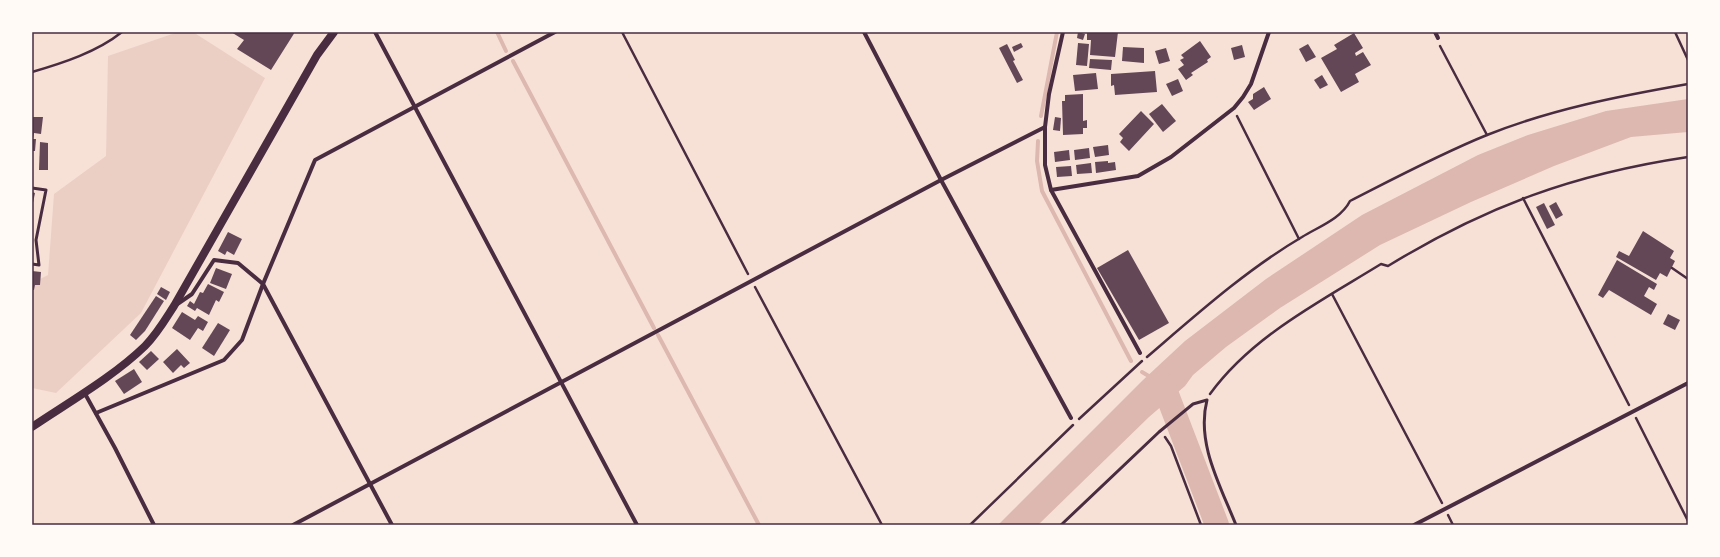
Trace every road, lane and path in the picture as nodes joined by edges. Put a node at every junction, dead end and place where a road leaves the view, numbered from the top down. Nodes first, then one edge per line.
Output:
1 (122, 32) edge
2 (334, 32) edge
3 (375, 32) edge
4 (555, 32) edge
5 (864, 32) edge
6 (1063, 32) edge
7 (1269, 32) edge
8 (1435, 32) edge
9 (1675, 32) edge
10 (1438, 38) joint
11 (1688, 60) edge
12 (32, 72) edge
13 (1688, 84) edge
14 (415, 106) junction
15 (1234, 108) junction
16 (1045, 127) junction
17 (1487, 135) junction
18 (1688, 157) edge
19 (941, 180) junction
20 (32, 188) edge
21 (1051, 190) junction
22 (1523, 198) junction
23 (1299, 239) junction
24 (32, 264) edge
25 (1672, 268) dead end
26 (1688, 279) edge
27 (263, 284) junction
28 (1332, 294) junction
29 (174, 306) junction
30 (1140, 353) dead end
31 (561, 382) junction
32 (1688, 383) edge
33 (84, 392) junction
34 (1207, 400) junction
35 (1633, 412) junction
36 (96, 413) junction
37 (1071, 418) dead end
38 (32, 427) edge
39 (1159, 432) junction
40 (370, 484) junction
41 (1445, 510) junction
42 (1688, 521) edge
43 (154, 525) edge
44 (293, 525) edge
45 (392, 525) edge
46 (637, 525) edge
47 (970, 525) edge
48 (1061, 525) edge
49 (1201, 525) edge
50 (1236, 525) edge
51 (1414, 525) edge
52 (1453, 525) edge

1 - 12 path
2 - 29 main road
3 - 14 street
4 - 14 street
5 - 19 street
6 - 16 street
7 - 15 street
8 - 10 street
9 - 11 path
10 - 17 path
13 - 17 path
14 - 27 street
14 - 31 street
15 - 21 street
15 - 23 path
16 - 19 street
16 - 21 street
17 - 23 path
18 - 22 path
19 - 31 street
19 - 37 street
20 - 24 lane
21 - 30 street
22 - 28 path
22 - 35 path
23 - 47 path
25 - 26 path
27 - 29 street
27 - 36 street
27 - 40 street
28 - 34 path
28 - 41 path
29 - 33 main road
31 - 40 street
31 - 46 street
32 - 35 street
33 - 36 street
33 - 38 main road
34 - 39 lane
34 - 50 lane
35 - 41 street
35 - 42 path
36 - 43 street
39 - 48 lane
39 - 49 path
40 - 44 street
40 - 45 street
41 - 51 street
41 - 52 path

